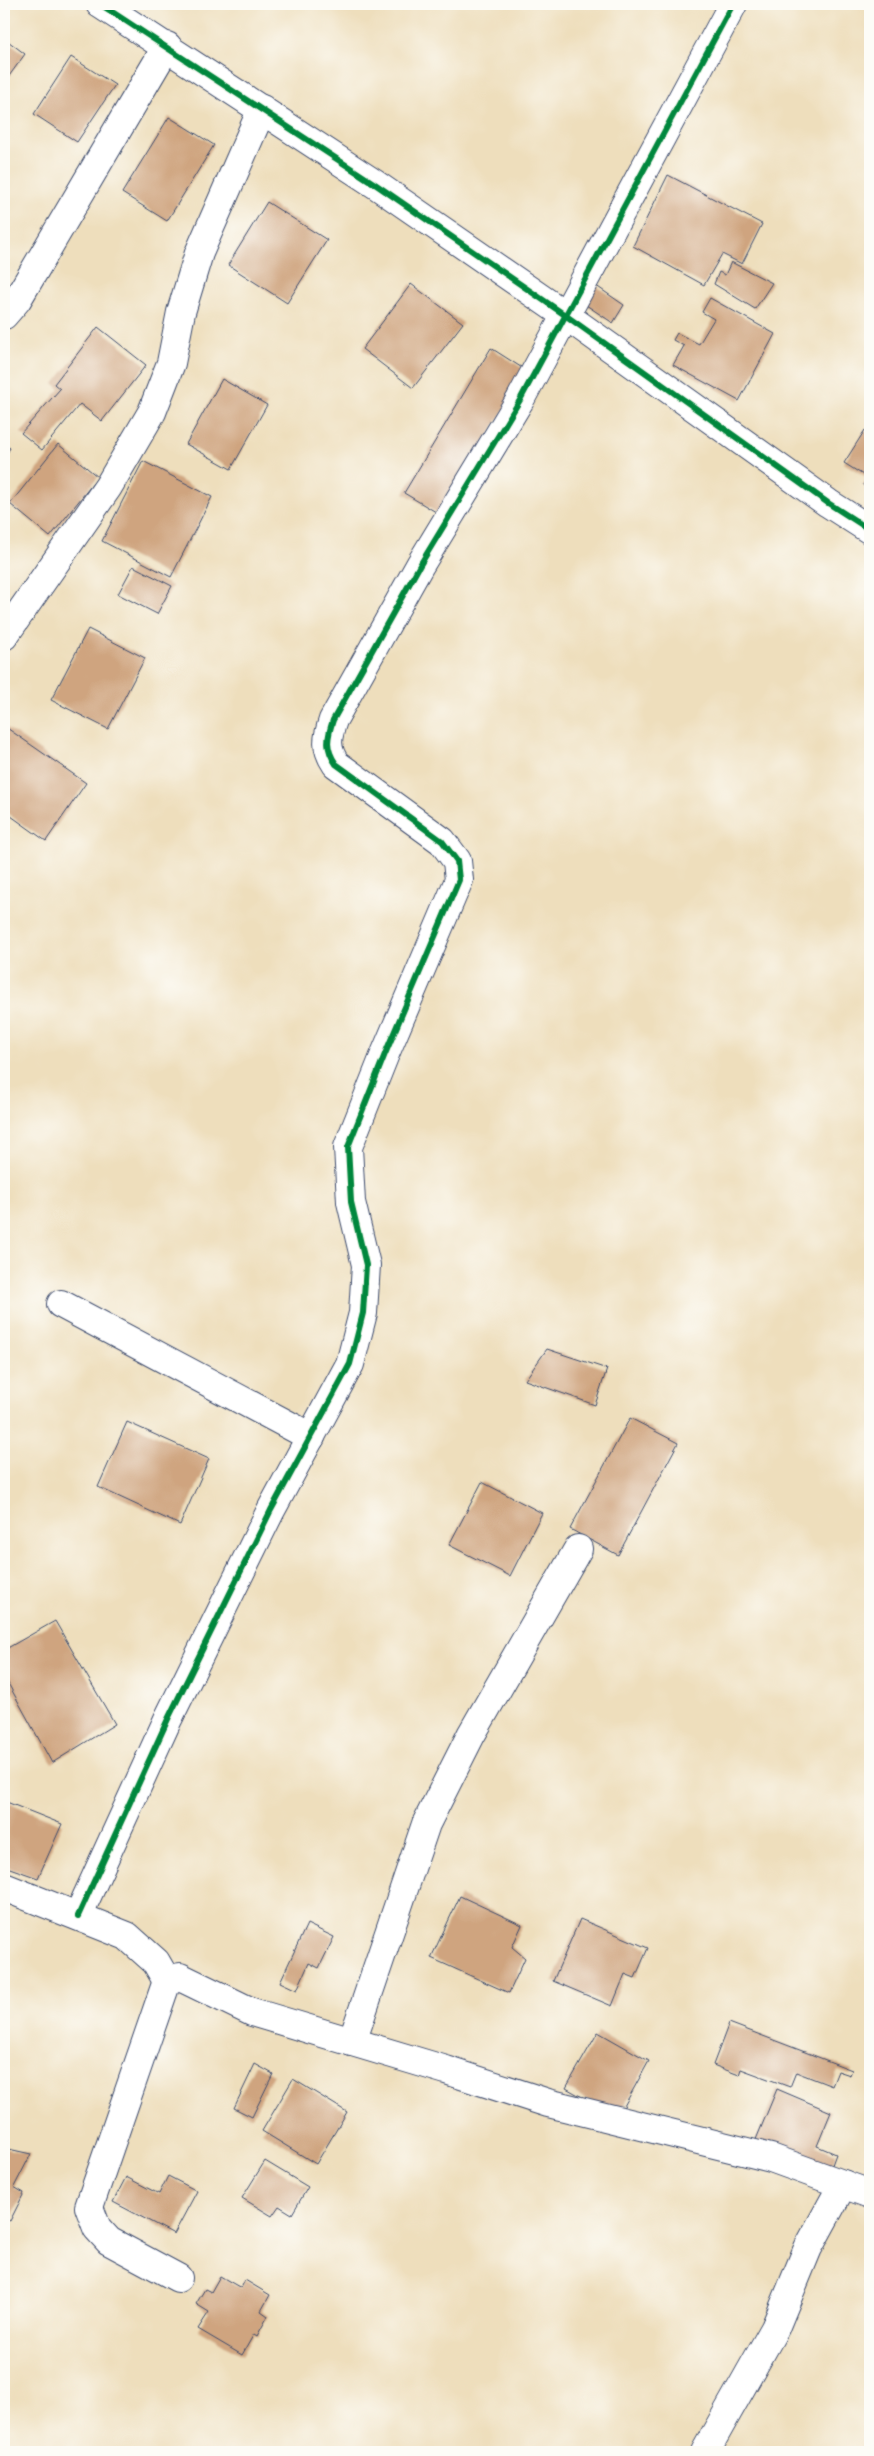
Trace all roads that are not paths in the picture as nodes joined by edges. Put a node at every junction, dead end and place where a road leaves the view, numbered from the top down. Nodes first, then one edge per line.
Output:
1 (100, 4) edge
2 (733, 4) edge
3 (167, 46) junction
4 (262, 109) junction
5 (4, 315) edge
6 (565, 315) junction
7 (870, 530) edge
8 (4, 636) edge
9 (61, 1304) dead end
10 (311, 1437) junction
11 (578, 1549) dead end
12 (4, 1887) edge
13 (78, 1916) junction
14 (167, 1982) junction
15 (352, 2042) junction
16 (842, 2184) junction
17 (870, 2194) edge
18 (178, 2278) dead end
19 (705, 2452) edge

1 - 3 street
2 - 6 street
3 - 4 street
3 - 5 street
4 - 6 street
4 - 8 street
6 - 7 street
6 - 10 street
9 - 10 street
10 - 13 street
11 - 15 street
12 - 13 street
13 - 14 street
14 - 15 street
14 - 18 street
15 - 16 street
16 - 17 street
16 - 19 street

